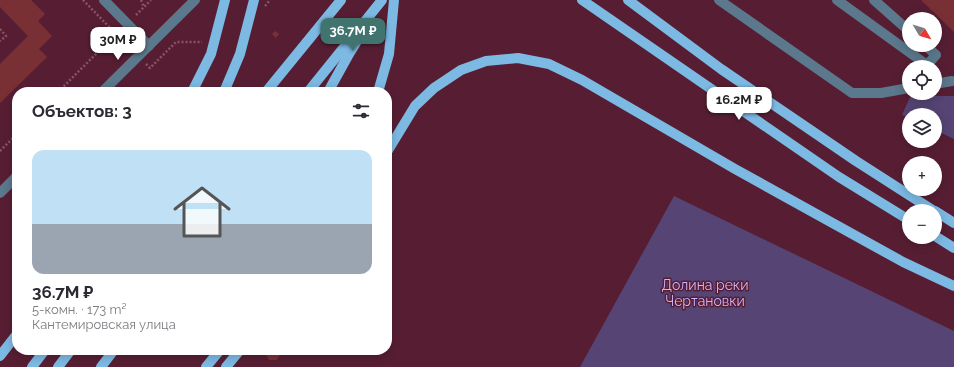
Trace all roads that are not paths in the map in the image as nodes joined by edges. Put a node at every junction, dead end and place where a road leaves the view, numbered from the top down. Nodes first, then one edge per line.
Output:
1 (104, 0) edge
2 (195, 0) edge
3 (225, 0) edge
4 (254, 0) edge
5 (341, 0) edge
6 (382, 0) edge
7 (394, 0) edge
8 (582, 0) edge
9 (628, 0) edge
10 (719, 0) edge
11 (837, 0) edge
12 (874, 0) edge
13 (902, 25) edge
14 (149, 46) junction
15 (902, 46) edge
16 (910, 52) edge
17 (933, 52) edge
18 (952, 81) dead end
19 (942, 83) edge
20 (107, 87) edge
21 (194, 87) edge
22 (226, 87) edge
23 (270, 87) edge
24 (312, 87) edge
25 (331, 87) edge
26 (379, 87) edge
27 (902, 89) edge
28 (392, 144) edge
29 (12, 181) edge
30 (0, 193) edge
31 (924, 204) edge
32 (942, 215) edge
33 (902, 216) edge
34 (954, 223) edge
35 (942, 240) edge
36 (954, 248) edge
37 (954, 286) edge
38 (12, 340) edge
39 (41, 355) edge
40 (67, 355) edge
41 (110, 355) edge
42 (216, 355) edge
43 (236, 355) edge
44 (0, 356) edge
45 (32, 367) edge
46 (58, 367) edge
47 (101, 367) edge
48 (206, 367) edge
49 (226, 367) edge

1 - 14 street
2 - 14 street
3 - 21 main road, bridge
4 - 22 main road, bridge
5 - 23 main road
6 - 24 main road
6 - 25 main road
7 - 26 main road, bridge
8 - 33 main road
9 - 31 main road
10 - 27 street
11 - 15 street
12 - 13 street
14 - 20 street
16 - 17 street
18 - 19 street
28 - 37 main road
29 - 30 street
32 - 34 main road
35 - 36 main road
38 - 44 main road
39 - 45 main road
40 - 46 main road
41 - 47 main road
42 - 48 main road
43 - 49 main road

